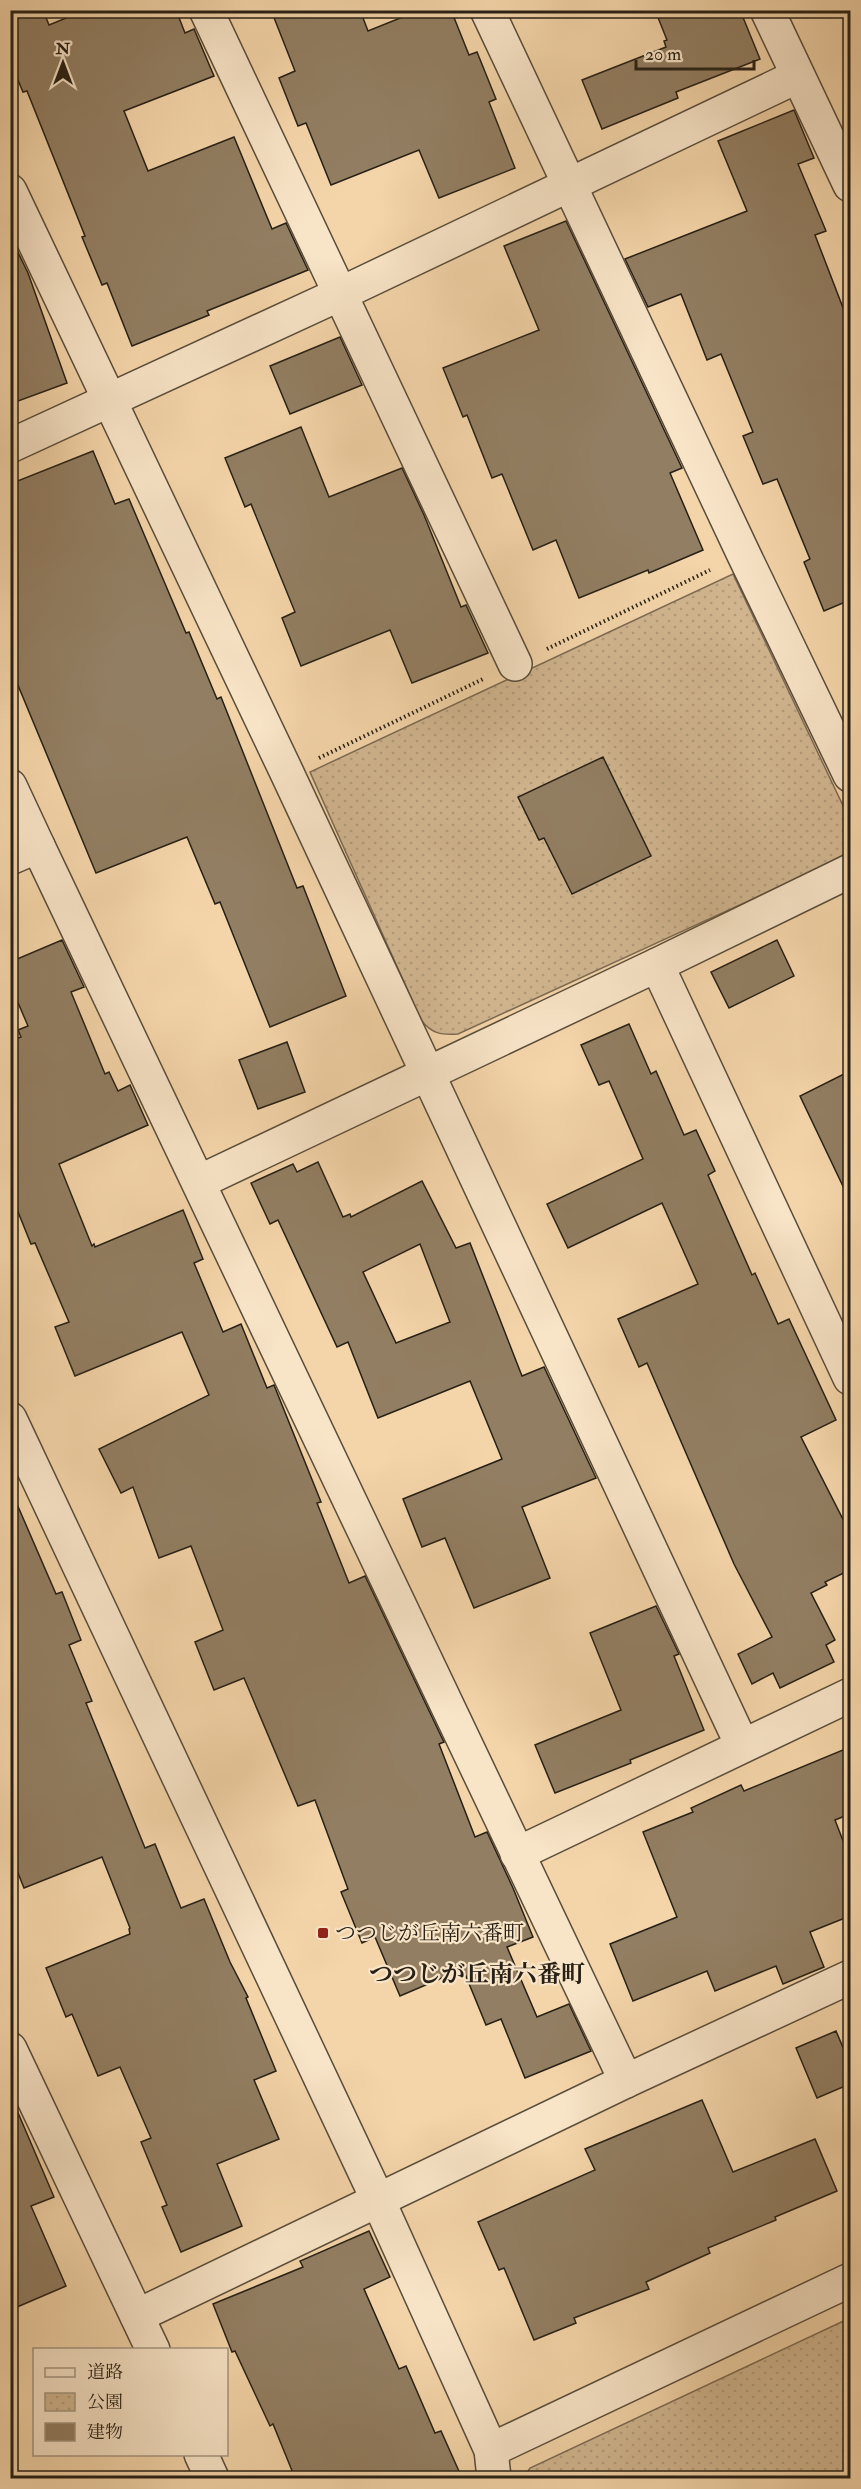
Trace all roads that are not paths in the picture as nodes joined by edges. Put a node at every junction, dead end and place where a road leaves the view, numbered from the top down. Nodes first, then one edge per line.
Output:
1 (206, 10) edge
2 (487, 10) edge
3 (767, 10) edge
4 (798, 76) junction
5 (568, 183) junction
6 (850, 185) edge
7 (10, 191) edge
8 (340, 294) junction
9 (111, 400) junction
10 (10, 446) edge
11 (515, 664) dead end
12 (850, 775) edge
13 (10, 786) edge
14 (24, 852) edge
15 (850, 871) edge
16 (657, 965) junction
17 (427, 1073) junction
18 (199, 1182) junction
19 (850, 1378) edge
20 (10, 1419) edge
21 (850, 1695) edge
22 (742, 1746) junction
23 (517, 1854) junction
24 (850, 1977) edge
25 (10, 2049) edge
26 (626, 2081) junction
27 (378, 2200) junction
28 (850, 2280) edge
29 (137, 2316) junction
30 (153, 2348) edge
31 (202, 2456) edge
32 (493, 2464) edge
33 (212, 2478) edge

1 - 8 street
2 - 5 street
3 - 4 street
4 - 5 street
4 - 6 street
5 - 8 street
5 - 12 street
7 - 9 street
8 - 9 street
8 - 11 street
9 - 10 street
9 - 17 street
13 - 14 street
14 - 18 street
15 - 16 street
16 - 17 street
16 - 19 street
17 - 18 street
17 - 22 street
18 - 23 street
20 - 27 street
21 - 22 street
22 - 23 street
23 - 26 street
24 - 26 street
25 - 29 street
26 - 27 street
27 - 29 street
27 - 32 street
28 - 32 street
29 - 30 street
31 - 33 street

